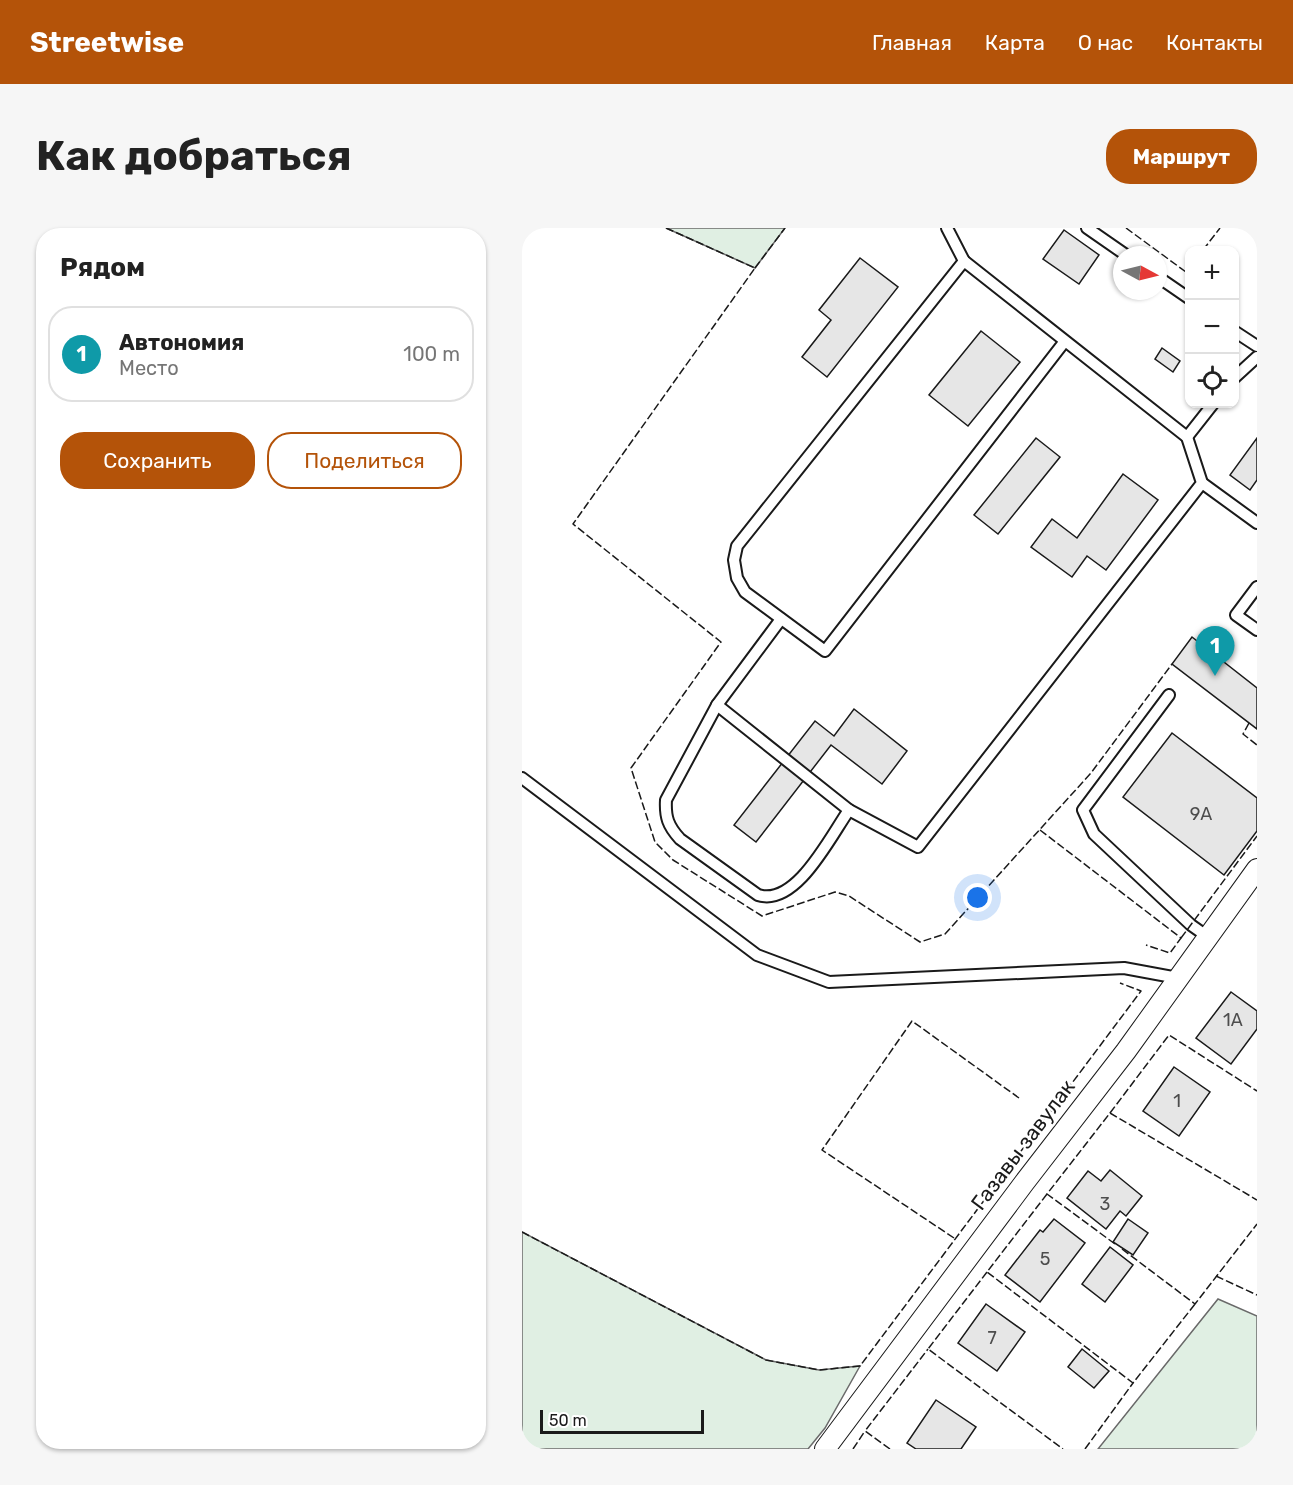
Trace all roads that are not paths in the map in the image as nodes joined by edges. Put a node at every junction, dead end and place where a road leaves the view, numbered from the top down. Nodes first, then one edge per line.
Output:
1 (947, 228) edge
2 (1087, 228) edge
3 (1113, 246) edge
4 (964, 261) junction
5 (1167, 284) edge
6 (1185, 296) edge
7 (1239, 334) edge
8 (1065, 341) junction
9 (1257, 346) edge
10 (1257, 357) edge
11 (1239, 373) edge
12 (1210, 408) edge
13 (1187, 437) junction
14 (1202, 483) junction
15 (1257, 523) edge
16 (1257, 587) edge
17 (781, 619) junction
18 (1257, 630) edge
19 (1169, 695) dead end
20 (717, 705) junction
21 (522, 778) edge
22 (849, 810) junction
23 (1257, 869) edge
24 (1208, 938) junction
25 (1178, 978) junction
26 (825, 1449) edge

1 - 4 lane
2 - 3 lane
4 - 8 lane
4 - 17 lane
5 - 6 lane
7 - 9 lane
8 - 13 lane
8 - 17 lane
10 - 11 lane
12 - 13 lane
13 - 14 lane
14 - 15 lane
14 - 22 lane
16 - 18 lane
17 - 20 lane
19 - 24 lane
20 - 22 lane
20 - 22 lane
21 - 25 lane
23 - 24 street, Газавы завулак
24 - 25 street, Газавы завулак
25 - 26 street, Газавы завулак

